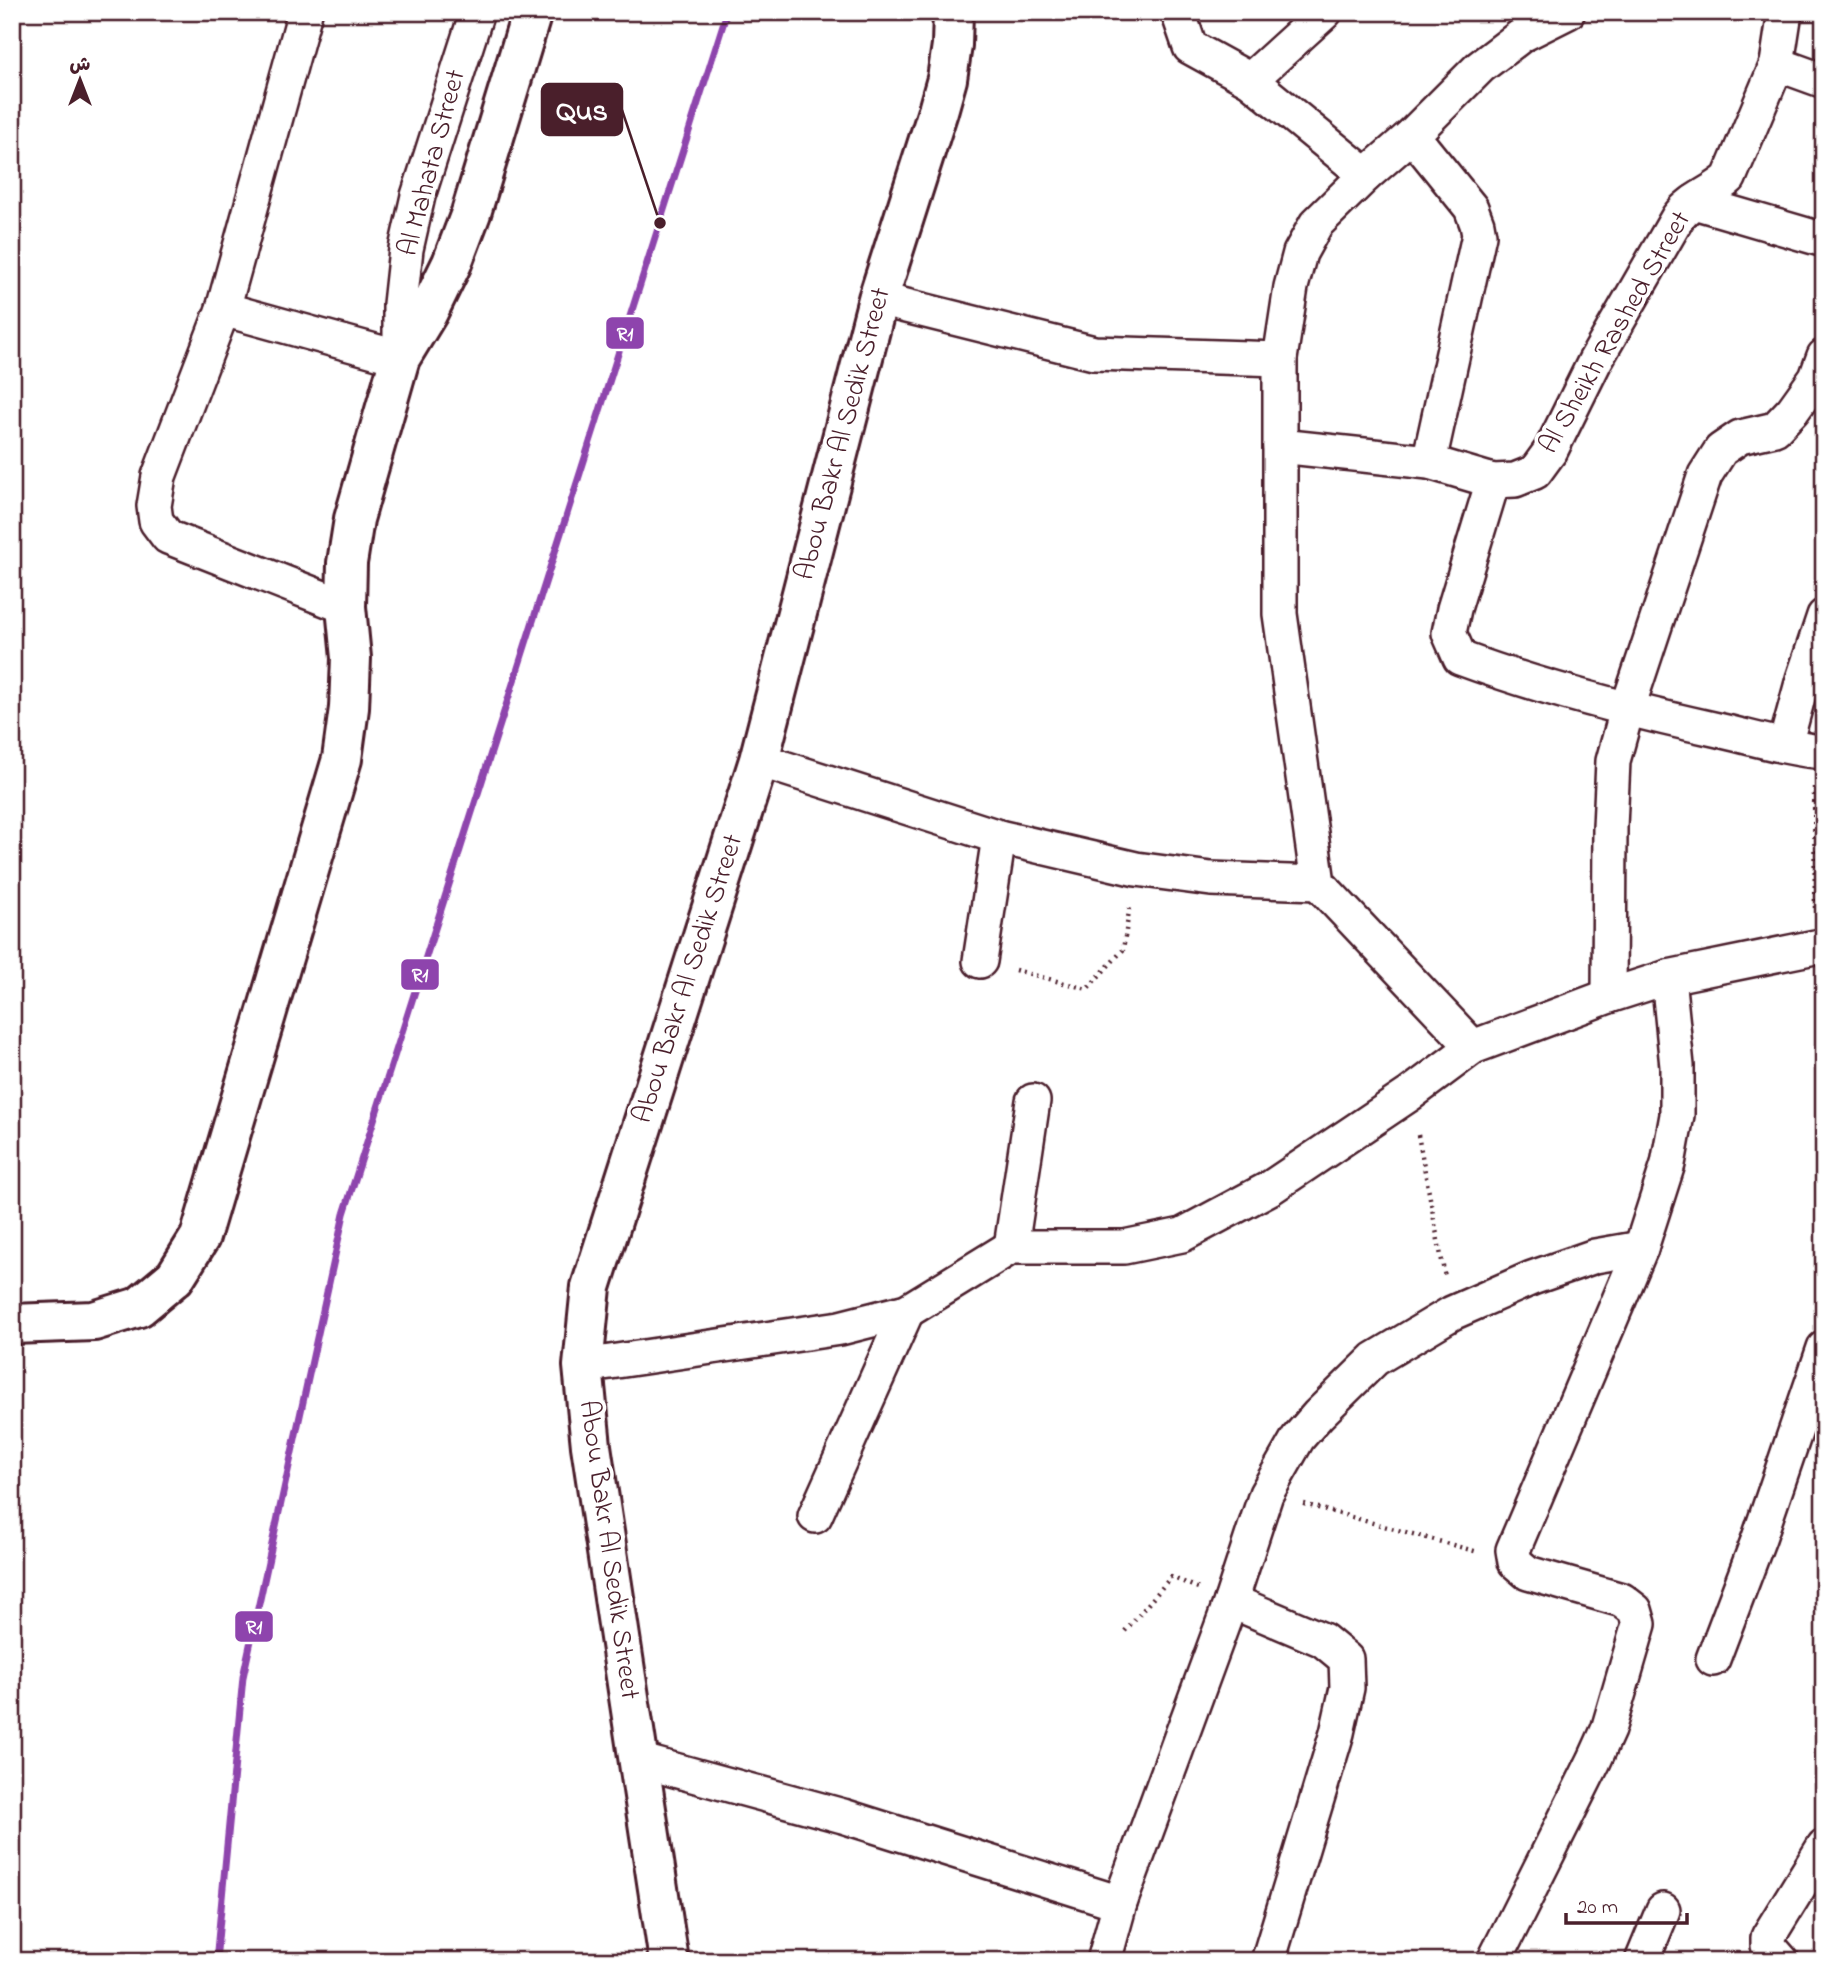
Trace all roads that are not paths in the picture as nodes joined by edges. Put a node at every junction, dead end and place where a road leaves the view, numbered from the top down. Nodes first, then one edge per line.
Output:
1 (305, 12) edge
2 (477, 12) edge
3 (532, 12) edge
4 (953, 12) edge
5 (1178, 12) edge
6 (1325, 12) edge
7 (1568, 12) edge
8 (1785, 12) edge
9 (1777, 64) junction
10 (1250, 80) junction
11 (1824, 81) edge
12 (1412, 135) junction
13 (1366, 175) junction
14 (1694, 202) junction
15 (1824, 240) edge
16 (878, 299) junction
17 (223, 309) junction
18 (1824, 356) edge
19 (400, 358) junction
20 (1280, 359) junction
21 (1280, 446) junction
22 (1429, 462) junction
23 (1493, 481) junction
24 (346, 607) junction
25 (1824, 616) edge
26 (1627, 710) junction
27 (1808, 749) edge
28 (759, 760) junction
29 (999, 837) junction
30 (1318, 883) junction
31 (1819, 948) edge
32 (980, 961) road end
33 (1668, 977) junction
34 (1609, 996) junction
35 (1473, 1046) junction
36 (1033, 1101) dead end
37 (1011, 1247) junction
38 (1641, 1248) junction
39 (907, 1311) junction
40 (12, 1324) edge
41 (1824, 1348) edge
42 (583, 1366) junction
43 (815, 1516) dead end
44 (1231, 1601) junction
45 (1713, 1659) dead end
46 (638, 1760) junction
47 (1824, 1846) edge
48 (1119, 1903) junction
49 (1663, 1910) dead end
50 (669, 1961) edge
51 (1104, 1961) edge
52 (1268, 1961) edge
53 (1494, 1961) edge
54 (1642, 1961) edge
55 (1782, 1961) edge

1 - 17 street
2 - 19 street, Al Mahata Street
3 - 19 street
4 - 16 street, Abou Bakr Al Sedik Street
5 - 10 street
6 - 10 street
7 - 12 street
8 - 9 street, Al Sheikh Rashed Street
9 - 11 street
9 - 14 street, Al Sheikh Rashed Street
10 - 13 street
12 - 13 street
12 - 22 street
13 - 20 street
14 - 15 street
14 - 23 street, Al Sheikh Rashed Street
16 - 20 street
16 - 28 street, Abou Bakr Al Sedik Street
17 - 19 street
17 - 24 street
18 - 26 street
19 - 24 street
20 - 21 street
21 - 22 street
21 - 30 street
22 - 23 street
23 - 26 street
24 - 40 street
25 - 27 street
26 - 27 street
26 - 34 street
28 - 29 street
28 - 42 street, Abou Bakr Al Sedik Street
29 - 30 street
29 - 32 street
30 - 35 street
31 - 33 street
33 - 34 street
33 - 38 street
34 - 35 street
35 - 37 street
36 - 37 street
37 - 39 street
38 - 44 street
38 - 53 street
39 - 42 street
39 - 43 street
41 - 45 street
42 - 46 street, Abou Bakr Al Sedik Street
44 - 48 street
44 - 52 street
46 - 48 street
46 - 50 street, Abou Bakr Al Sedik Street
47 - 55 street
48 - 51 street
49 - 54 street

